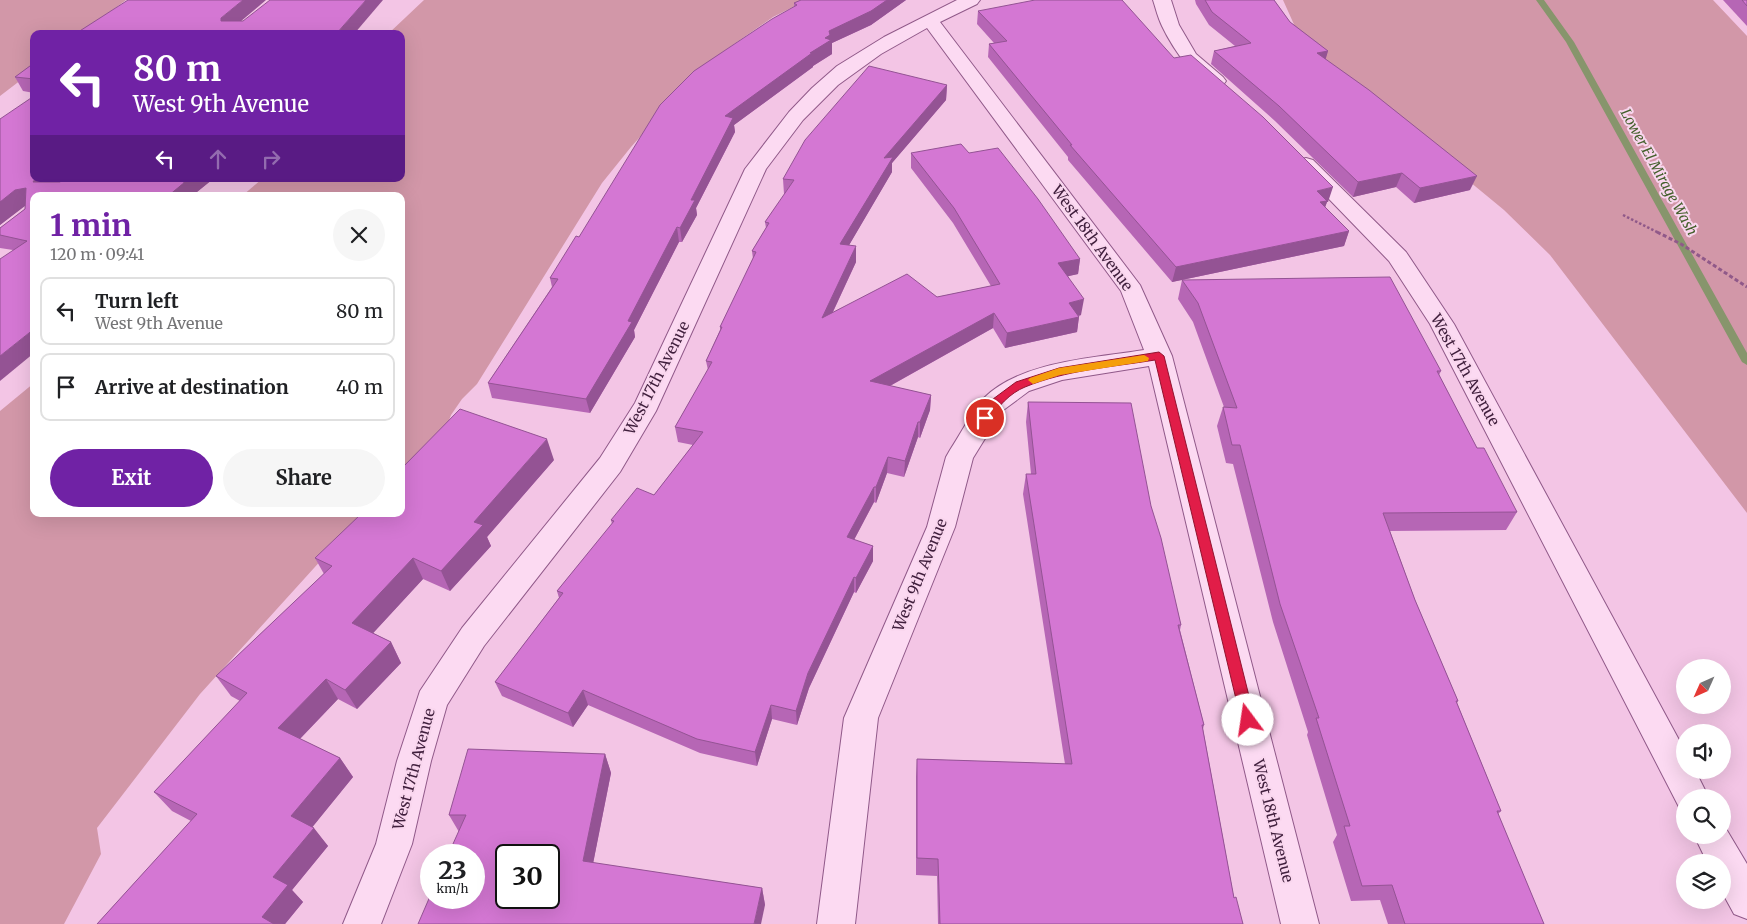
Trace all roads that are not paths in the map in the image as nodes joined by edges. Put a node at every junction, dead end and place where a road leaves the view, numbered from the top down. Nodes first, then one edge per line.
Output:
1 (971, 0) edge
2 (1162, 0) edge
3 (930, 20) junction
4 (1232, 95) edge
5 (1289, 147) edge
6 (1159, 356) junction
7 (1687, 789) edge
8 (1717, 844) edge
9 (1747, 901) edge
10 (362, 924) edge
11 (836, 924) edge
12 (1300, 924) edge

1 - 3 street, West 17th Avenue
2 - 4 street
3 - 6 street, West 18th Avenue
3 - 10 street, West 17th Avenue
5 - 7 street, West 17th Avenue
6 - 11 street, West 9th Avenue
6 - 12 street, West 18th Avenue
8 - 9 street

